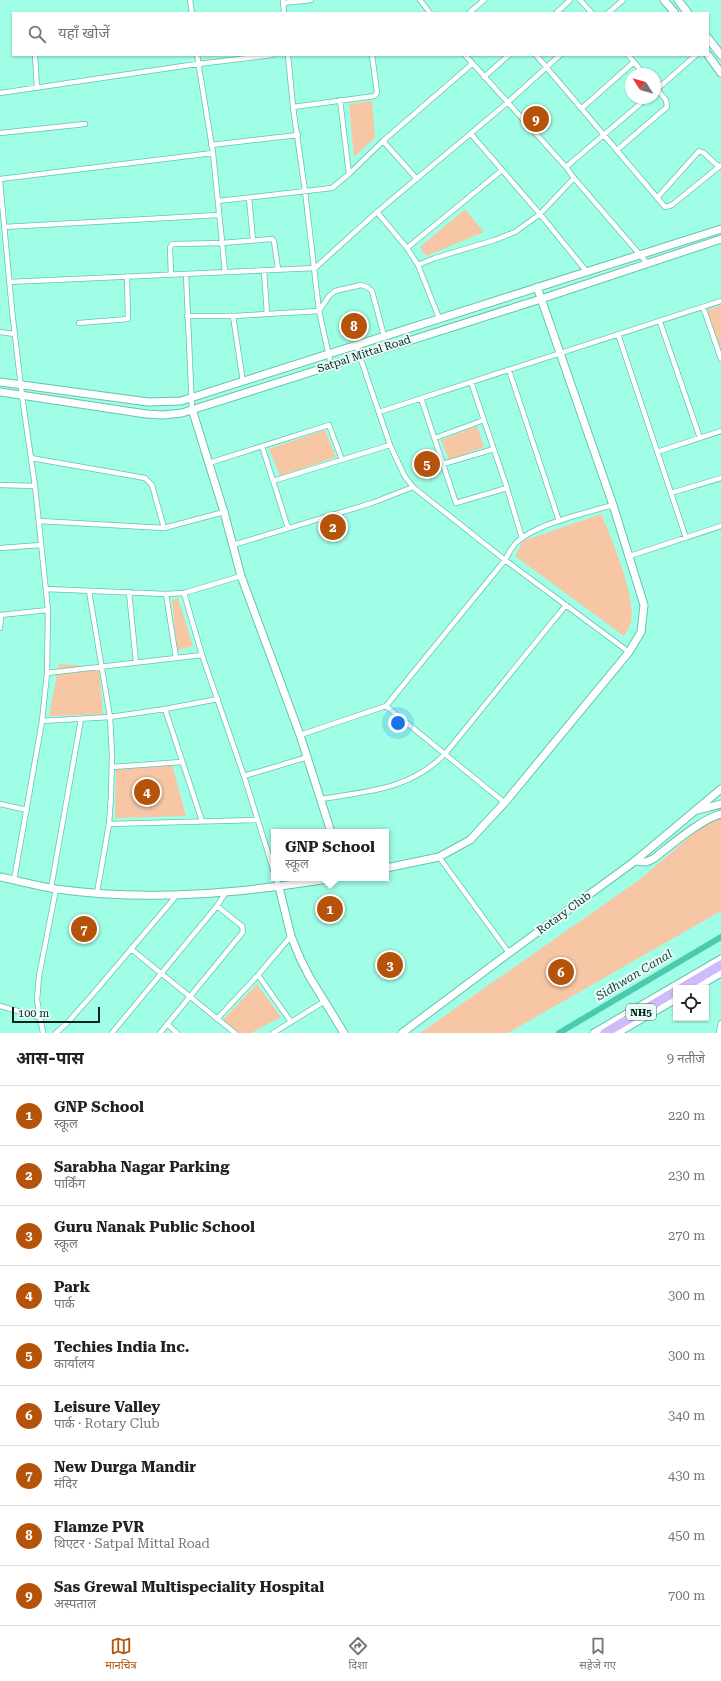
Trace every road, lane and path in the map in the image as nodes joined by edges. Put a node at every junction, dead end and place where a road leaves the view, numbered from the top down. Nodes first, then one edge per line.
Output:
1 (190, 0) edge
2 (311, 0) edge
3 (420, 0) edge
4 (484, 0) edge
5 (570, 0) edge
6 (580, 0) edge
7 (623, 0) edge
8 (664, 0) edge
9 (678, 0) edge
10 (283, 1) edge
11 (192, 12) edge
12 (284, 12) edge
13 (429, 12) edge
14 (470, 12) edge
15 (557, 12) edge
16 (591, 12) edge
17 (609, 12) edge
18 (674, 12) edge
19 (687, 12) edge
20 (709, 39) edge
21 (721, 55) edge
22 (34, 56) edge
23 (197, 56) edge
24 (264, 56) edge
25 (288, 56) edge
26 (372, 56) edge
27 (466, 56) edge
28 (508, 56) edge
29 (537, 56) edge
30 (559, 56) edge
31 (629, 56) edge
32 (695, 56) edge
33 (709, 56) edge
34 (634, 62) junction
35 (198, 64) junction
36 (472, 64) junction
37 (546, 67) junction
38 (639, 68) edge
39 (721, 73) edge
40 (484, 77) junction
41 (661, 85) edge
42 (37, 88) junction
43 (0, 93) edge
44 (661, 94) edge
45 (340, 100) junction
46 (507, 103) junction
47 (640, 104) edge
48 (293, 108) junction
49 (582, 108) junction
50 (85, 124) dead end
51 (0, 133) edge
52 (470, 134) junction
53 (298, 135) junction
54 (604, 135) junction
55 (383, 141) junction
56 (212, 144) junction
57 (617, 150) junction
58 (213, 153) junction
59 (720, 166) edge
60 (566, 167) junction
61 (502, 170) junction
62 (350, 174) junction
63 (574, 178) junction
64 (417, 179) junction
65 (0, 180) edge
66 (305, 191) junction
67 (249, 198) junction
68 (657, 198) junction
69 (218, 201) junction
70 (377, 212) junction
71 (540, 214) junction
72 (219, 215) junction
73 (4, 227) junction
74 (721, 229) edge
75 (721, 239) edge
76 (253, 240) junction
77 (222, 243) junction
78 (407, 248) junction
79 (640, 255) junction
80 (647, 263) junction
81 (418, 265) junction
82 (314, 268) junction
83 (278, 269) junction
84 (264, 270) junction
85 (225, 272) junction
86 (587, 272) junction
87 (186, 274) junction
88 (171, 275) junction
89 (127, 277) junction
90 (9, 282) junction
91 (537, 287) junction
92 (541, 299) junction
93 (721, 301) edge
94 (703, 307) junction
95 (319, 311) junction
96 (267, 314) junction
97 (187, 316) junction
98 (233, 316) junction
99 (439, 318) junction
100 (660, 322) junction
101 (79, 323) dead end
102 (0, 332) edge
103 (15, 334) junction
104 (618, 334) junction
105 (384, 336) junction
106 (356, 345) junction
107 (328, 354) junction
108 (560, 354) junction
109 (360, 356) junction
110 (721, 359) edge
111 (331, 365) junction
112 (509, 370) junction
113 (0, 382) edge
114 (243, 382) junction
115 (472, 382) junction
116 (20, 385) junction
117 (0, 392) edge
118 (22, 396) junction
119 (192, 398) junction
120 (421, 398) junction
121 (192, 409) junction
122 (379, 412) junction
123 (484, 420) junction
124 (721, 431) edge
125 (434, 438) junction
126 (700, 438) junction
127 (390, 445) junction
128 (262, 446) junction
129 (494, 449) junction
130 (657, 452) junction
131 (30, 458) junction
132 (342, 460) junction
133 (209, 463) junction
134 (443, 464) junction
135 (721, 478) edge
136 (273, 482) junction
137 (0, 485) edge
138 (35, 486) junction
139 (414, 487) junction
140 (507, 488) junction
141 (671, 493) junction
142 (613, 506) junction
143 (224, 512) junction
144 (559, 521) junction
145 (39, 522) junction
146 (721, 526) edge
147 (164, 528) junction
148 (288, 528) junction
149 (522, 538) junction
150 (686, 538) junction
151 (41, 545) junction
152 (233, 546) junction
153 (0, 548) edge
154 (630, 556) junction
155 (505, 560) junction
156 (241, 576) junction
157 (46, 589) junction
158 (89, 591) junction
159 (129, 592) junction
160 (184, 593) junction
161 (166, 594) junction
162 (566, 605) junction
163 (48, 610) junction
164 (0, 615) edge
165 (0, 628) edge
166 (629, 652) junction
167 (202, 655) junction
168 (176, 658) junction
169 (136, 662) junction
170 (101, 667) junction
171 (47, 673) junction
172 (218, 699) junction
173 (386, 706) junction
174 (165, 709) junction
175 (110, 717) junction
176 (81, 719) junction
177 (42, 721) junction
178 (300, 735) junction
179 (445, 754) junction
180 (308, 757) junction
181 (182, 762) junction
182 (112, 767) junction
183 (244, 776) junction
184 (721, 789) edge
185 (322, 799) junction
186 (505, 803) junction
187 (0, 804) edge
188 (721, 804) edge
189 (27, 810) junction
190 (696, 811) junction
191 (721, 814) edge
192 (257, 820) junction
193 (202, 821) junction
194 (109, 824) junction
195 (330, 829) edge
196 (439, 857) junction
197 (635, 861) junction
198 (271, 863) edge
199 (389, 867) edge
200 (0, 877) edge
201 (14, 880) junction
202 (277, 881) edge
203 (316, 881) edge
204 (279, 887) junction
205 (53, 888) junction
206 (226, 892) junction
207 (97, 893) junction
208 (177, 895) junction
209 (216, 906) junction
210 (291, 936) junction
211 (130, 949) junction
212 (509, 953) junction
213 (721, 959) edge
214 (721, 965) edge
215 (161, 973) junction
216 (721, 973) edge
217 (258, 975) junction
218 (687, 985) edge
219 (700, 985) edge
220 (673, 993) edge
221 (190, 996) junction
222 (325, 1001) junction
223 (673, 1001) edge
224 (0, 1006) edge
225 (39, 1016) junction
226 (218, 1019) junction
227 (290, 1022) junction
228 (721, 1023) edge
229 (167, 1024) junction
230 (43, 1033) edge
231 (56, 1033) edge
232 (112, 1033) edge
233 (160, 1033) edge
234 (177, 1033) edge
235 (235, 1033) edge
236 (273, 1033) edge
237 (344, 1033) edge
238 (402, 1033) edge
239 (594, 1033) edge
240 (605, 1033) edge
241 (617, 1033) edge
242 (719, 1033) edge

1 - 11 street
2 - 10 street
3 - 13 street
4 - 14 street
5 - 15 street
6 - 16 street
7 - 17 street
8 - 18 street
9 - 19 street
10 - 12 street
20 - 21 street
22 - 42 street
23 - 35 street
24 - 35 street
25 - 48 street
26 - 45 street
27 - 36 street
28 - 40 street
29 - 37 street
30 - 37 street
31 - 34 street
32 - 41 street
33 - 39 street
34 - 38 street
34 - 49 street
35 - 42 street
35 - 56 street
36 - 40 street
36 - 55 street
37 - 46 street
37 - 49 street
40 - 46 street
42 - 43 street
44 - 57 street
45 - 48 street
45 - 62 street
46 - 52 street
46 - 60 street
47 - 54 street
48 - 53 street
49 - 54 street
50 - 51 street
52 - 61 street
52 - 64 street
53 - 56 street
53 - 66 street
54 - 57 street
54 - 60 street
55 - 62 street
55 - 64 street
56 - 58 street
57 - 68 street
58 - 65 street
58 - 69 street
59 - 68 street
59 - 68 street
60 - 63 street
61 - 71 street
61 - 78 street
62 - 66 street
63 - 71 street
63 - 79 street
64 - 70 street
65 - 73 street
66 - 67 street
66 - 82 street
67 - 69 street
67 - 76 street
69 - 72 street
70 - 78 street
70 - 82 street
71 - 81 street
71 - 86 street
72 - 73 street
72 - 77 street
73 - 90 street
74 - 79 street, Satpal Mittal Road
75 - 80 street, Satpal Mittal Road
76 - 77 street
76 - 83 street
77 - 85 street
77 - 88 street
78 - 81 street
79 - 80 street
79 - 86 street, Satpal Mittal Road
80 - 92 street, Satpal Mittal Road
81 - 99 street
82 - 83 street
82 - 95 street
83 - 84 street
84 - 85 street
84 - 96 street
85 - 87 street
86 - 91 street, Satpal Mittal Road
87 - 88 street
87 - 97 street
88 - 89 street
89 - 90 street
89 - 101 street
90 - 103 street
91 - 92 street
91 - 99 street, Satpal Mittal Road
92 - 108 street
92 - 109 street, Satpal Mittal Road
93 - 94 street
94 - 100 street
94 - 110 street
95 - 96 street
95 - 105 street
95 - 107 street
96 - 98 street
97 - 98 street
97 - 119 street
98 - 114 street
99 - 105 street, Satpal Mittal Road
100 - 104 street
100 - 126 street
102 - 103 street
103 - 116 street
104 - 108 street
104 - 130 street
105 - 106 street, Satpal Mittal Road
106 - 107 street, Satpal Mittal Road
106 - 109 street
107 - 111 street
107 - 114 street, Satpal Mittal Road
108 - 112 street
108 - 142 street
109 - 111 street, Satpal Mittal Road
109 - 122 street
111 - 121 street, Satpal Mittal Road
112 - 115 street
112 - 144 street
113 - 116 street, Satpal Mittal Road
114 - 119 street, Satpal Mittal Road
115 - 120 street
115 - 123 street
116 - 118 street
116 - 119 street, Satpal Mittal Road
117 - 118 street, Satpal Mittal Road
118 - 121 street, Satpal Mittal Road
118 - 131 street
119 - 121 street
120 - 122 street
120 - 125 street
121 - 133 street
122 - 127 street
123 - 125 street
123 - 129 street
124 - 126 street
125 - 134 street
126 - 130 street
127 - 132 street
127 - 139 street
128 - 132 street
128 - 133 street
128 - 136 street
129 - 134 street
129 - 140 street
130 - 141 street
131 - 138 street
131 - 147 street
132 - 136 street
133 - 143 street
134 - 140 street
135 - 141 street
136 - 148 street
137 - 138 street
138 - 145 street
139 - 148 street
139 - 155 street
140 - 149 street
141 - 150 street
142 - 144 street
142 - 154 street
143 - 147 street
143 - 152 street
144 - 149 street
145 - 147 street
145 - 151 street
146 - 150 street
148 - 152 street
149 - 155 street
150 - 154 street
151 - 153 street
151 - 157 street
152 - 156 street
154 - 166 street
155 - 162 street
155 - 173 street
156 - 160 street
156 - 178 street
157 - 158 street
157 - 163 street
158 - 159 street
158 - 170 street
159 - 161 street
159 - 169 street
160 - 161 street
160 - 167 street
161 - 168 street
162 - 166 street
162 - 179 street
163 - 164 street
163 - 171 street
164 - 165 street
166 - 186 street
167 - 168 street
167 - 172 street
168 - 169 street
169 - 170 street
170 - 171 street
170 - 175 street
171 - 177 street
172 - 174 street
172 - 183 street
173 - 178 street
173 - 179 street
174 - 175 street
174 - 181 street
175 - 176 street
175 - 182 street
176 - 177 street
176 - 205 street
177 - 189 street
178 - 180 street
179 - 185 street
179 - 186 street
180 - 183 street
180 - 185 street
181 - 182 street
181 - 193 street
182 - 194 street
183 - 192 street
184 - 190 street, Rotary Club
185 - 195 street
186 - 196 street
187 - 189 street
188 - 190 street
189 - 201 street
190 - 197 street, Rotary Club
191 - 197 street
192 - 193 street
192 - 198 street
193 - 194 street
194 - 207 street
196 - 199 street
196 - 212 street
197 - 212 street, Rotary Club
200 - 201 street
201 - 205 street
202 - 204 street
203 - 204 street
204 - 206 street
204 - 210 street
205 - 207 street
205 - 225 street
206 - 208 street
206 - 209 street
207 - 208 street
208 - 211 street
209 - 215 street
209 - 221 street
210 - 217 street
210 - 222 street
211 - 215 street
211 - 231 street
212 - 238 street, Rotary Club
213 - 239 street
214 - 218 highway
215 - 221 street
215 - 232 street
216 - 219 street
217 - 226 street
217 - 227 street
220 - 240 highway, NH5
221 - 226 street
221 - 229 street
222 - 227 street
222 - 237 street
223 - 241 street
224 - 225 street
225 - 230 street
226 - 235 street
227 - 236 street
228 - 242 street
229 - 233 street
229 - 234 street

